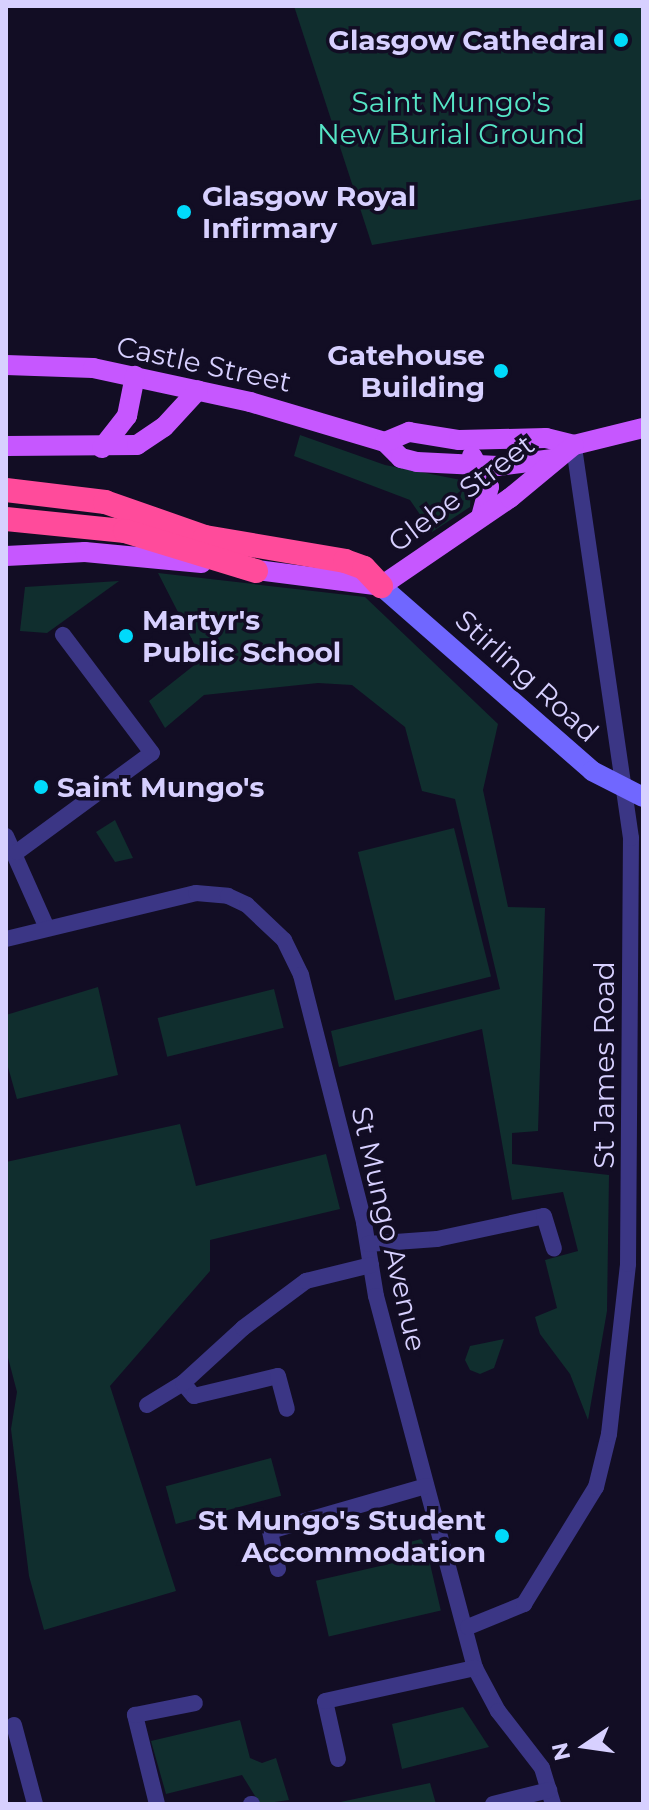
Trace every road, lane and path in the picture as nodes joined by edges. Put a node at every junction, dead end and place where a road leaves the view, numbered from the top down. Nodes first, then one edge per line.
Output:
1 (6, 365) edge
2 (135, 376) junction
3 (198, 390) junction
4 (643, 428) edge
5 (459, 440) junction
6 (385, 442) junction
7 (574, 445) junction
8 (6, 446) edge
9 (102, 448) junction
10 (553, 459) junction
11 (479, 465) junction
12 (6, 490) edge
13 (482, 514) junction
14 (6, 519) edge
15 (6, 556) edge
16 (256, 571) junction
17 (381, 586) junction
18 (63, 635) dead end
19 (623, 788) junction
20 (643, 797) edge
21 (6, 836) edge
22 (17, 852) junction
23 (47, 928) junction
24 (6, 939) edge
25 (368, 1244) junction
26 (554, 1248) dead end
27 (371, 1265) junction
28 (183, 1383) junction
29 (147, 1405) dead end
30 (287, 1409) dead end
31 (426, 1486) junction
32 (278, 1569) dead end
33 (468, 1627) junction
34 (475, 1668) junction
35 (195, 1703) dead end
36 (14, 1725) dead end
37 (338, 1759) dead end
38 (551, 1797) edge
39 (35, 1804) edge
40 (157, 1804) edge
41 (493, 1804) edge

1 - 2 main road, Castle Street
2 - 3 main road, Castle Street
2 - 9 main road
3 - 6 main road, Castle Street
3 - 9 main road
4 - 7 main road
5 - 6 main road
5 - 7 main road
5 - 11 main road
6 - 11 main road, Castle Street
7 - 10 main road, Glebe Street
7 - 19 street, St James Road
8 - 9 main road
10 - 11 main road, Castle Street
10 - 13 main road, Glebe Street
11 - 13 main road
12 - 17 highway
13 - 17 main road, Glebe Street
14 - 16 highway
15 - 16 main road
16 - 17 main road
17 - 19 street, Stirling Road
18 - 22 street
19 - 20 street, Stirling Road
19 - 33 street, St James Road
21 - 22 street
22 - 23 street
23 - 24 street, St Mungo Avenue
23 - 25 street, St Mungo Avenue
25 - 26 street
25 - 27 street, St Mungo Avenue
27 - 28 street
27 - 31 street, St Mungo Avenue
28 - 29 street
28 - 30 street
31 - 32 street
31 - 33 street, St Mungo Avenue
33 - 34 street, St Mungo Avenue
34 - 37 street
34 - 38 street, St Mungo Avenue
35 - 40 street
36 - 39 street
38 - 41 street

